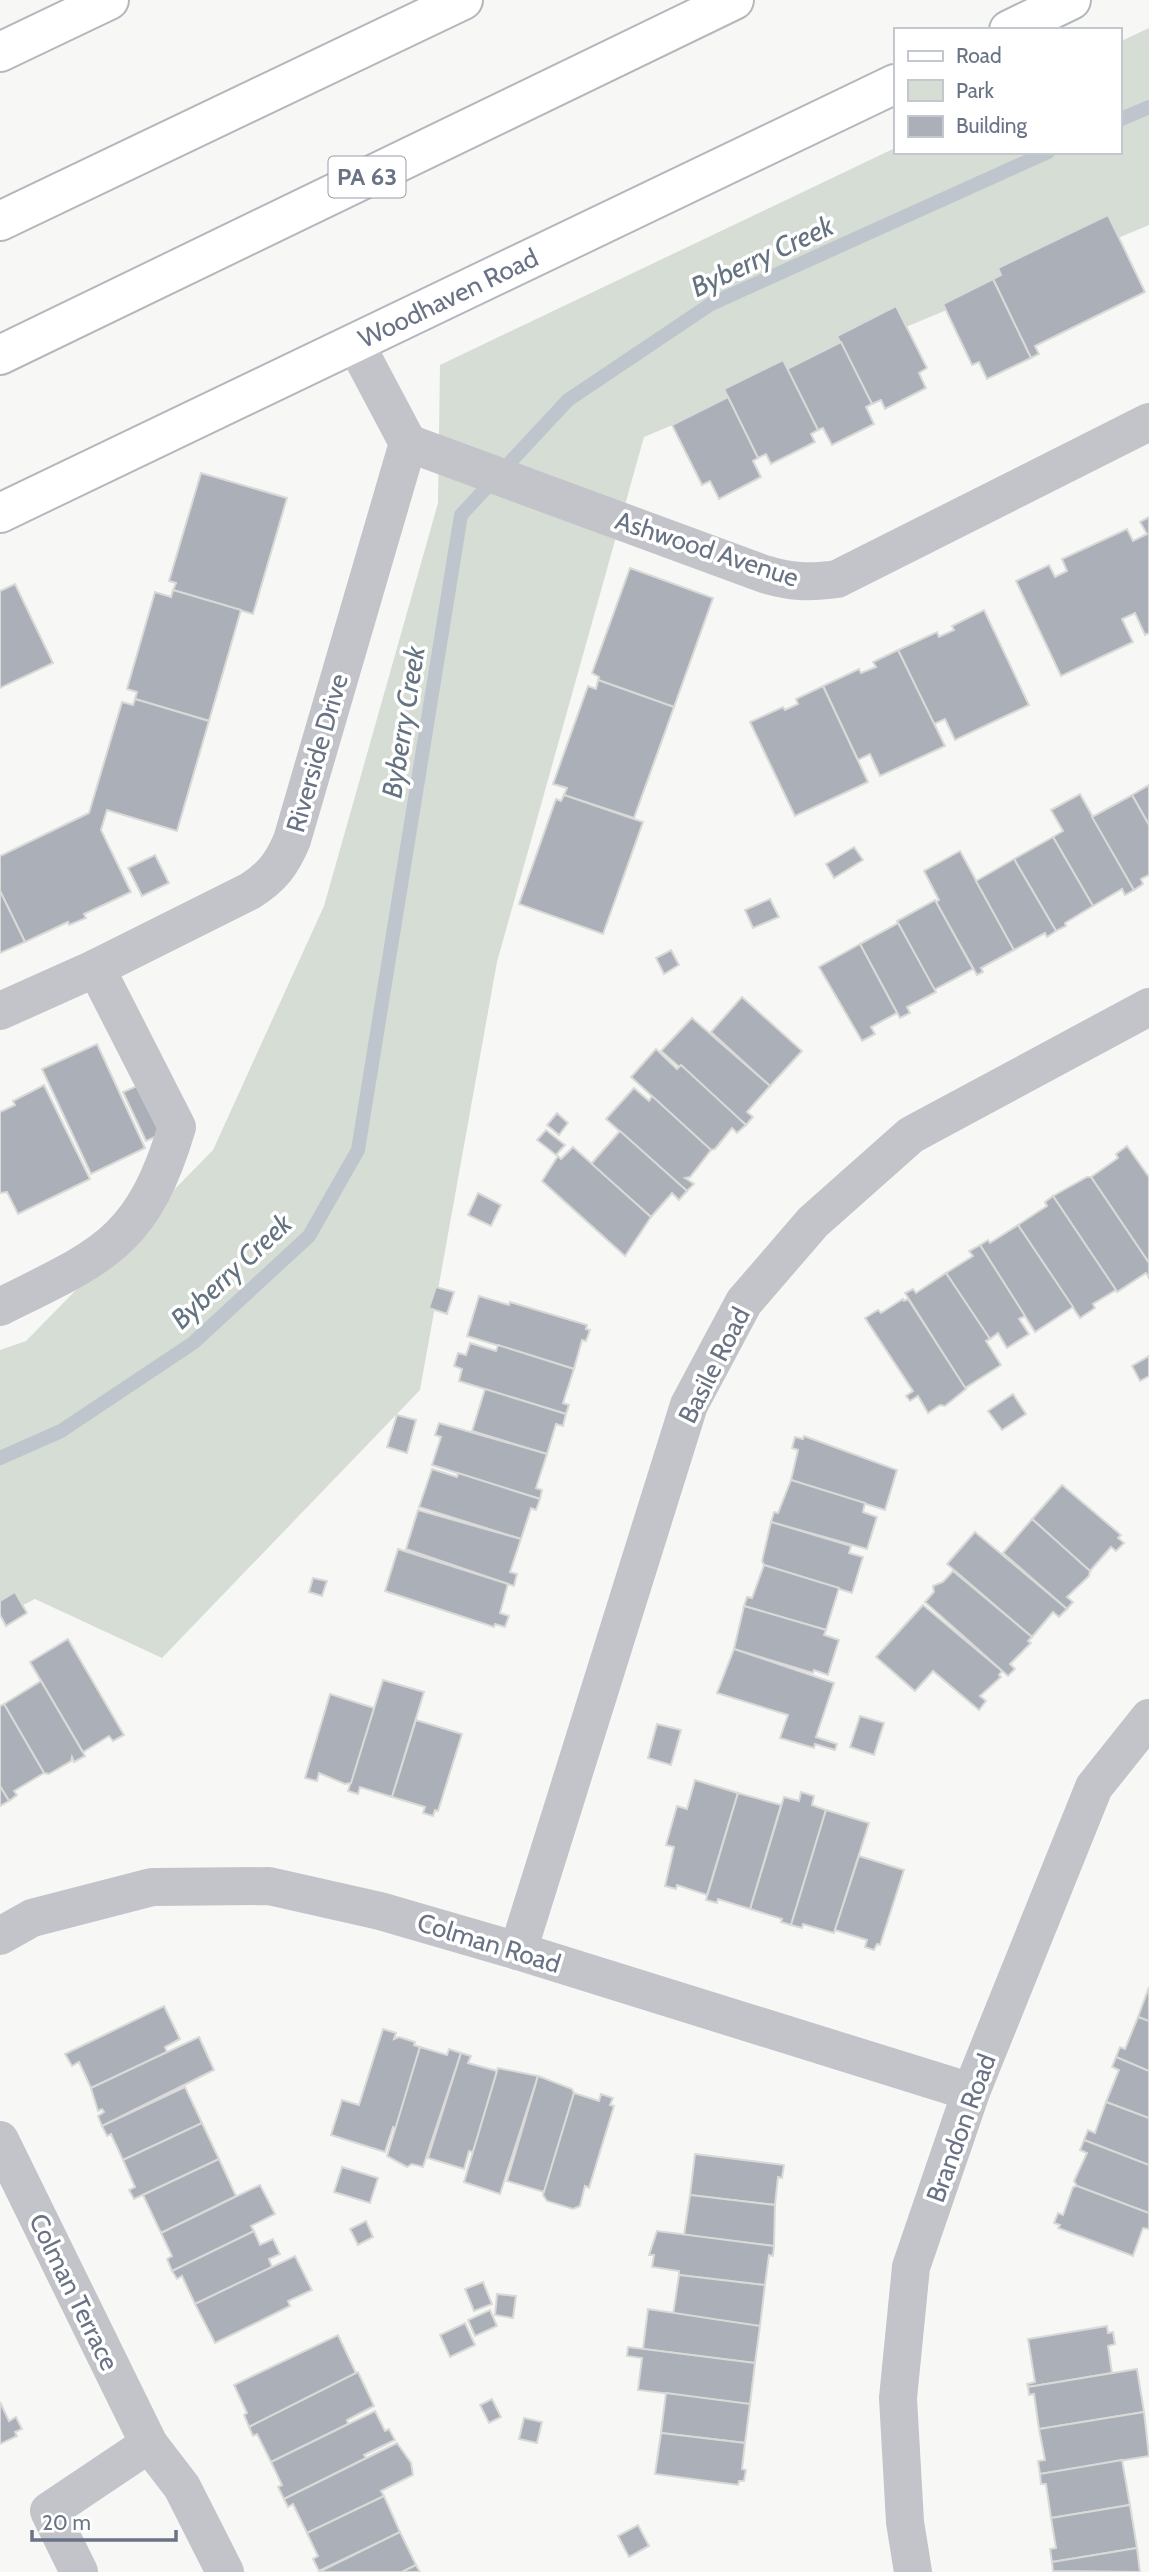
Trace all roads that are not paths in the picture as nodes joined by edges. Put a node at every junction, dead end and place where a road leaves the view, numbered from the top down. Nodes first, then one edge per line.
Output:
1 (109, 0) edge
2 (463, 0) edge
3 (734, 0) edge
4 (1071, 0) edge
5 (1013, 28) edge
6 (0, 52) edge
7 (894, 84) edge
8 (0, 221) edge
9 (355, 343) junction
10 (0, 355) edge
11 (1149, 422) edge
12 (408, 443) junction
13 (0, 513) edge
14 (96, 968) junction
15 (1149, 1007) edge
16 (0, 1011) edge
17 (0, 1307) edge
18 (1149, 1718) edge
19 (0, 1936) edge
20 (518, 1951) junction
21 (971, 2092) junction
22 (0, 2140) edge
23 (149, 2444) junction
24 (79, 2572) edge
25 (225, 2572) edge
26 (914, 2572) edge

1 - 6 main road
2 - 8 main road
3 - 10 main road, PA 63
4 - 5 main road
7 - 9 main road, Woodhaven Road
9 - 12 street
9 - 13 main road, Woodhaven Road
11 - 12 street, Ashwood Avenue
12 - 14 street, Riverside Drive
14 - 16 street, Riverside Drive
14 - 17 street
15 - 20 street, Basile Road
18 - 21 street, Brandon Road
19 - 20 street, Colman Road
20 - 21 street, Colman Road
21 - 26 street, Brandon Road
22 - 23 street, Colman Terrace
23 - 24 street
23 - 25 street, Colman Terrace

